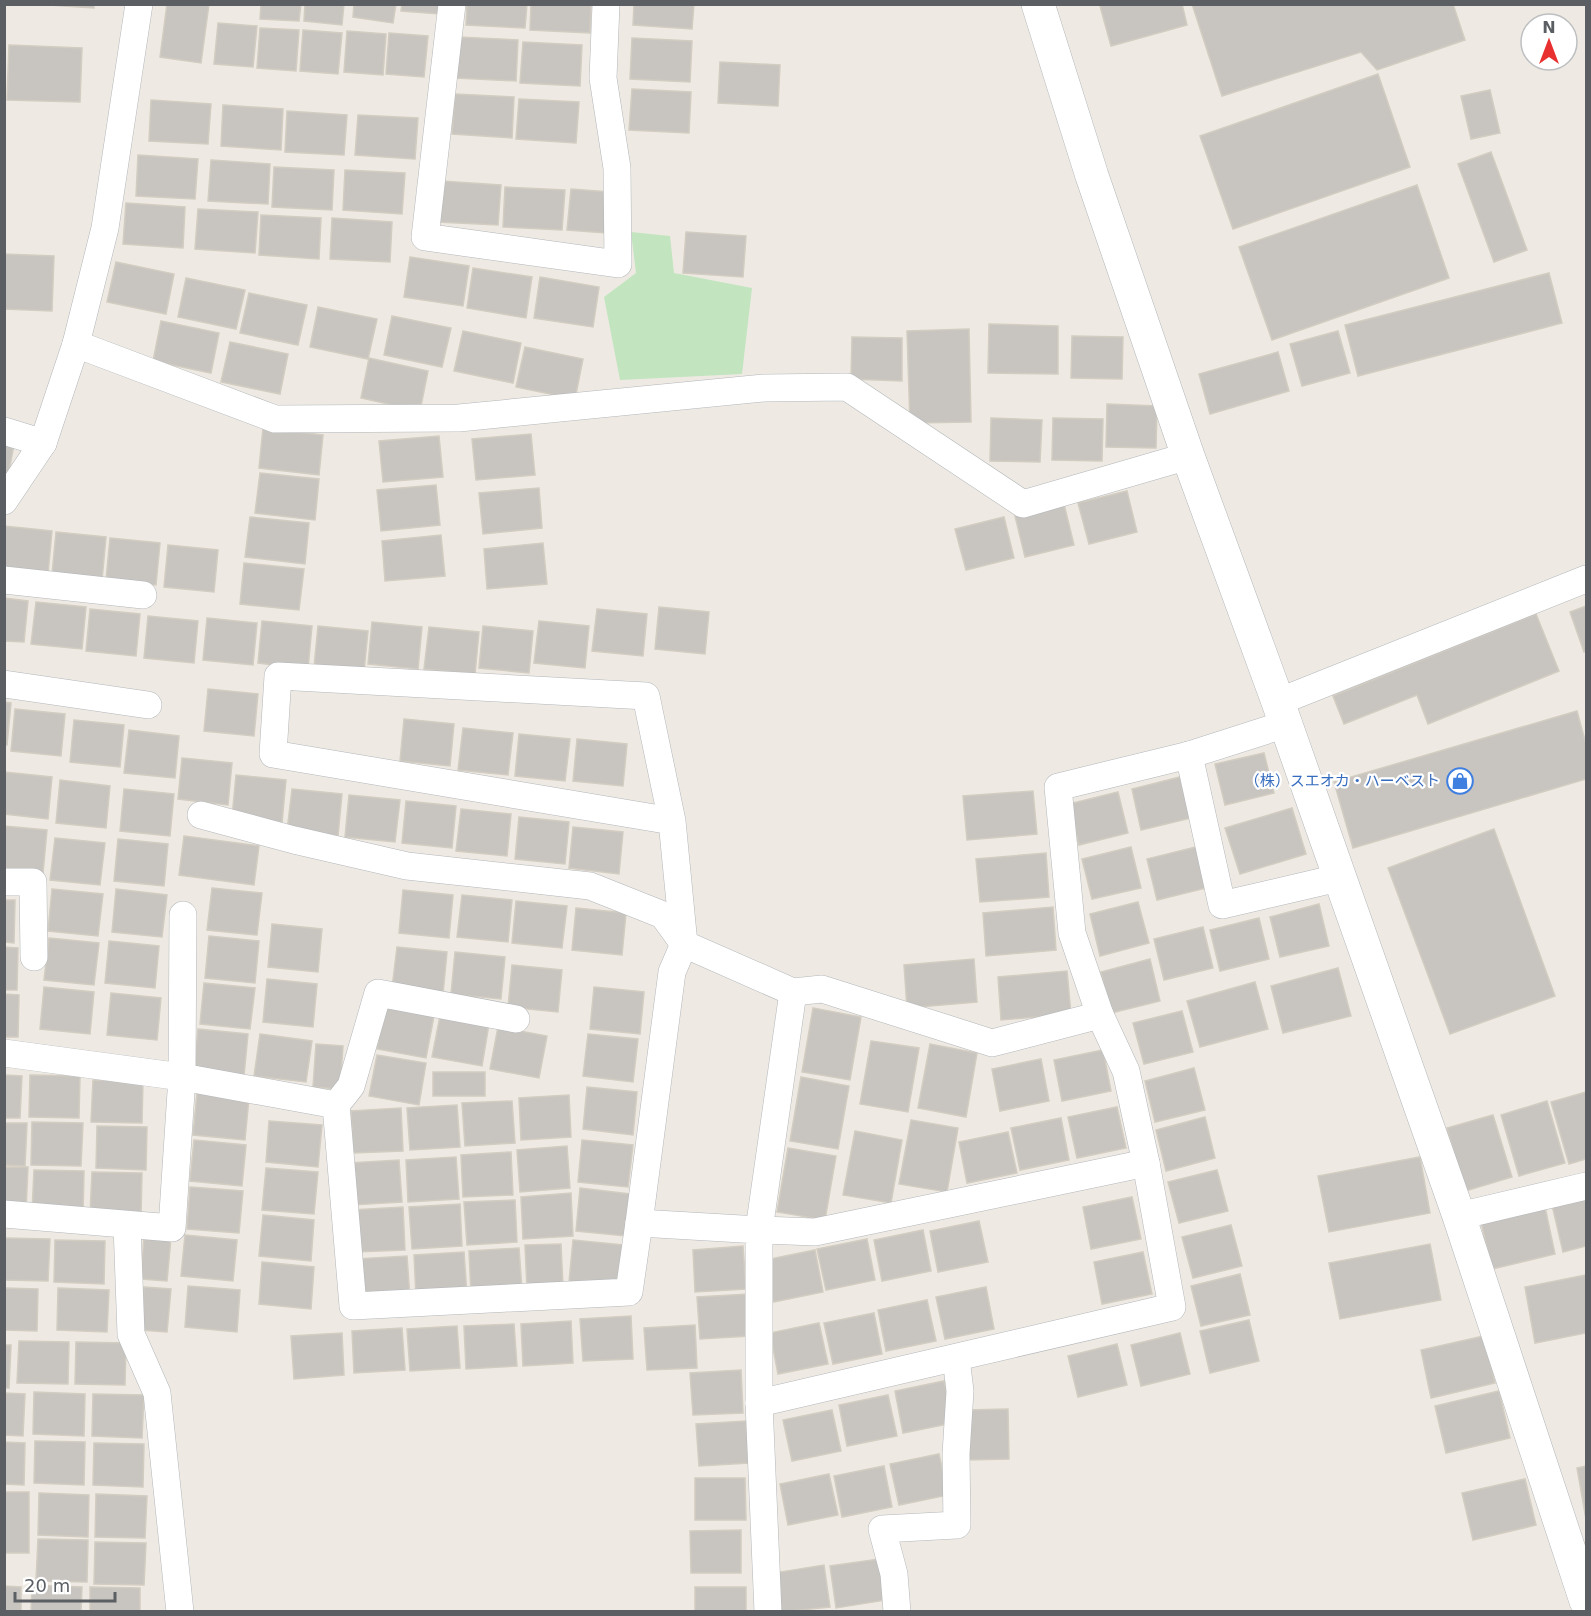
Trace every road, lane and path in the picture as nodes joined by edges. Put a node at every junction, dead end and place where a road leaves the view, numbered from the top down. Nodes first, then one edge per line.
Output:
1 (139, 4) edge
2 (452, 4) edge
3 (606, 4) edge
4 (1038, 4) edge
5 (76, 344) junction
6 (4, 431) edge
7 (43, 443) junction
8 (1188, 456) junction
9 (4, 501) edge
10 (1587, 579) edge
11 (4, 580) edge
12 (143, 595) dead end
13 (4, 684) edge
14 (148, 705) dead end
15 (1282, 713) junction
16 (1189, 755) junction
17 (201, 815) dead end
18 (672, 821) junction
19 (1338, 878) junction
20 (4, 882) edge
21 (183, 915) dead end
22 (684, 944) junction
23 (34, 957) dead end
24 (793, 992) junction
25 (1100, 1015) junction
26 (516, 1019) dead end
27 (4, 1053) edge
28 (182, 1077) junction
29 (336, 1104) junction
30 (1146, 1163) junction
31 (1587, 1186) edge
32 (4, 1214) edge
33 (1459, 1216) junction
34 (639, 1223) junction
35 (127, 1225) junction
36 (759, 1230) junction
37 (956, 1358) junction
38 (759, 1403) junction
39 (1587, 1601) edge
40 (180, 1611) edge
41 (768, 1611) edge
42 (897, 1611) edge

1 - 5 street
2 - 3 street
4 - 8 street
5 - 7 street
5 - 8 street
6 - 7 street
7 - 9 street
8 - 15 street
10 - 15 street
11 - 12 street
13 - 14 street
15 - 16 street
15 - 19 street
16 - 19 street
16 - 25 street
17 - 22 street
18 - 18 street
18 - 22 street
19 - 33 street
20 - 23 street
21 - 28 street
22 - 24 street
22 - 34 street
24 - 25 street
24 - 36 street
25 - 30 street
26 - 29 street
27 - 28 street
28 - 29 street
28 - 35 street
29 - 34 street
30 - 36 street
30 - 37 street
31 - 33 street
32 - 35 street
33 - 39 street
34 - 36 street
35 - 40 street
36 - 38 street
37 - 38 street
37 - 42 street
38 - 41 street

